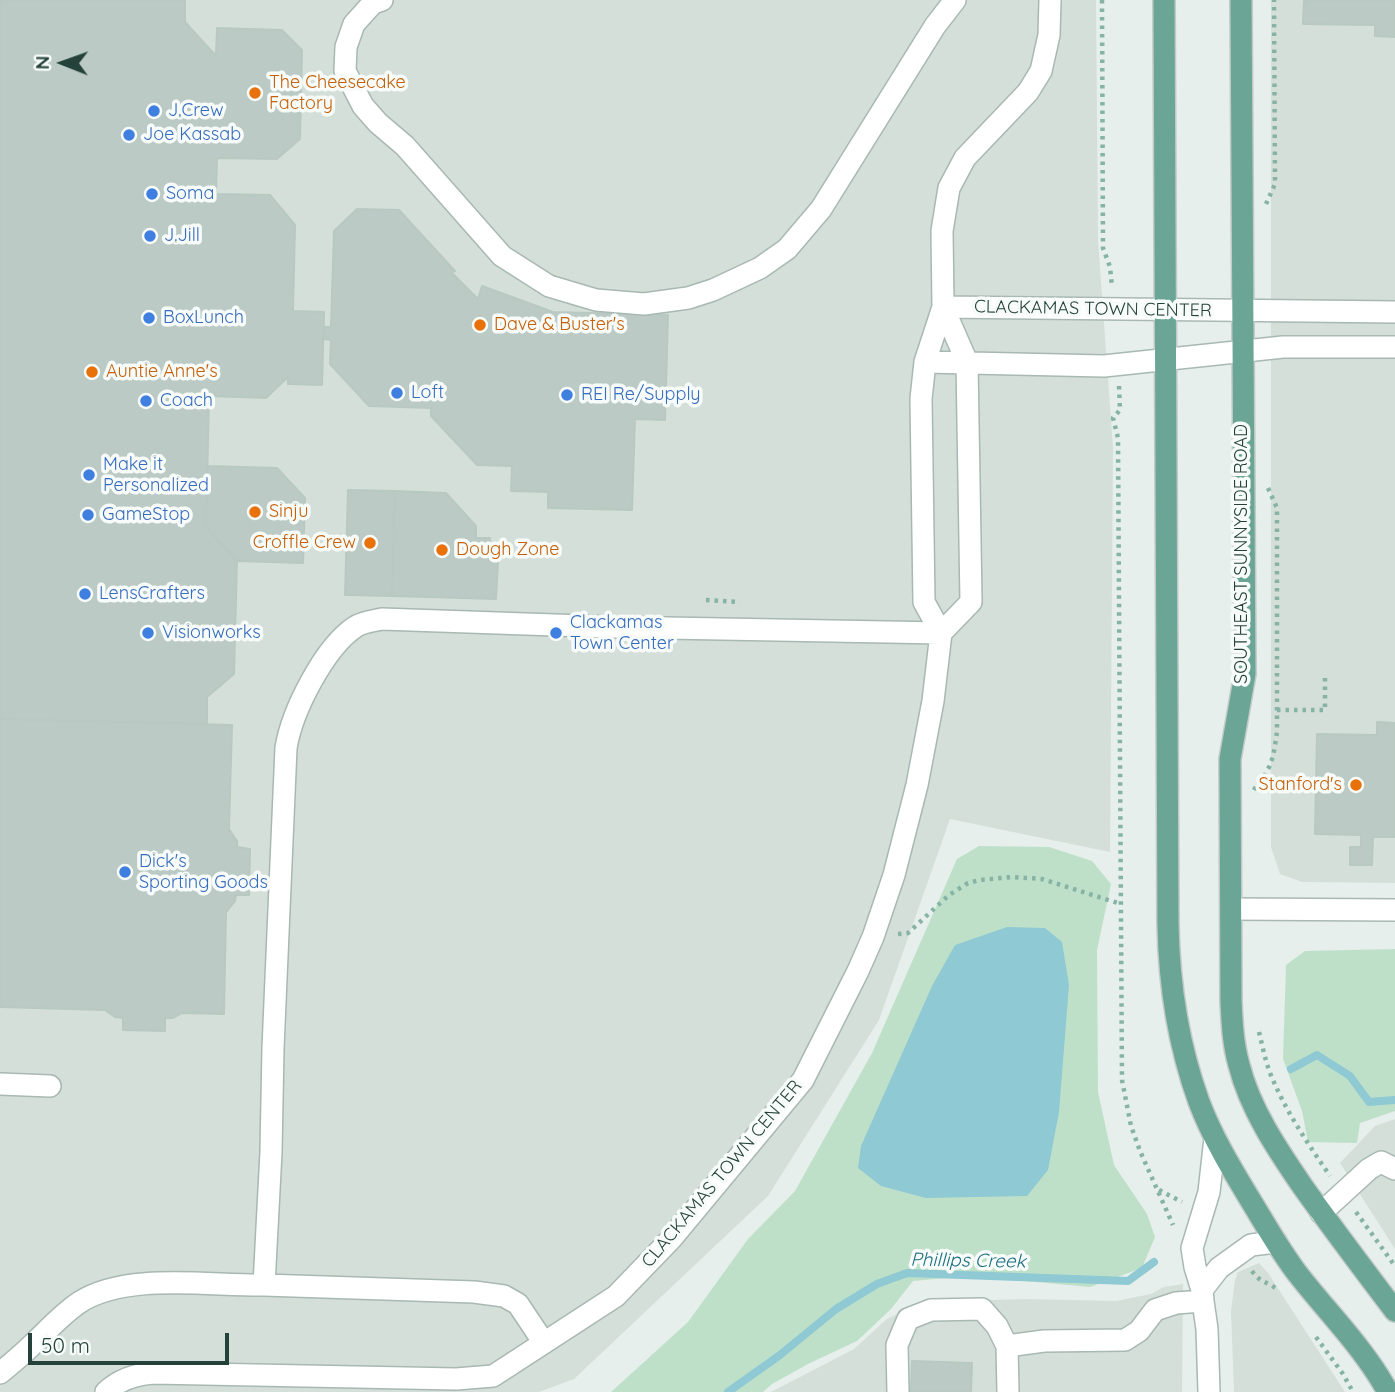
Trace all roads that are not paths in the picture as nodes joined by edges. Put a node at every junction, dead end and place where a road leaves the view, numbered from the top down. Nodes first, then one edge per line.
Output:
1 (382, 0) edge
2 (954, 0) edge
3 (1050, 0) edge
4 (1164, 0) edge
5 (1241, 0) edge
6 (943, 307) junction
7 (1165, 310) junction
8 (1243, 311) junction
9 (1395, 312) edge
10 (1395, 347) edge
11 (1243, 351) junction
12 (1165, 359) junction
13 (925, 362) junction
14 (967, 362) junction
15 (941, 633) junction
16 (1231, 909) junction
17 (1395, 910) edge
18 (0, 1084) edge
19 (50, 1086) dead end
20 (1215, 1138) junction
21 (1395, 1169) edge
22 (1321, 1213) junction
23 (1276, 1242) junction
24 (264, 1285) junction
25 (1203, 1296) junction
26 (1395, 1311) edge
27 (544, 1343) junction
28 (1007, 1346) junction
29 (0, 1373) edge
30 (285, 1384) edge
31 (332, 1385) edge
32 (107, 1392) edge
33 (898, 1392) edge
34 (1008, 1392) edge
35 (1209, 1392) edge
36 (1388, 1392) edge

1 - 2 street
3 - 6 street, CLACKAMAS TOWN CENTER
4 - 7 main road
5 - 8 main road, SOUTHEAST SUNNYSIDE ROAD
6 - 7 street, CLACKAMAS TOWN CENTER
6 - 13 street, CLACKAMAS TOWN CENTER
6 - 14 street, CLACKAMAS TOWN CENTER
7 - 8 street, CLACKAMAS TOWN CENTER
7 - 12 main road
8 - 9 street, CLACKAMAS TOWN CENTER
8 - 11 main road, SOUTHEAST SUNNYSIDE ROAD
10 - 11 street
11 - 12 street
11 - 16 main road, SOUTHEAST SUNNYSIDE ROAD
12 - 14 street
12 - 20 main road
13 - 14 street
13 - 15 street, CLACKAMAS TOWN CENTER
14 - 15 street, CLACKAMAS TOWN CENTER
15 - 24 street
15 - 27 street, CLACKAMAS TOWN CENTER
16 - 17 street
16 - 22 main road, SOUTHEAST SUNNYSIDE ROAD
18 - 19 street
20 - 23 main road
20 - 25 street
21 - 22 street
22 - 26 main road, SOUTHEAST SUNNYSIDE ROAD
23 - 25 street
23 - 36 main road
24 - 27 street
24 - 29 street
25 - 28 street
25 - 35 street
27 - 31 street, CLACKAMAS TOWN CENTER
28 - 33 street
28 - 34 street
30 - 31 street, CLACKAMAS TOWN CENTER
30 - 32 street, CLACKAMAS TOWN CENTER

